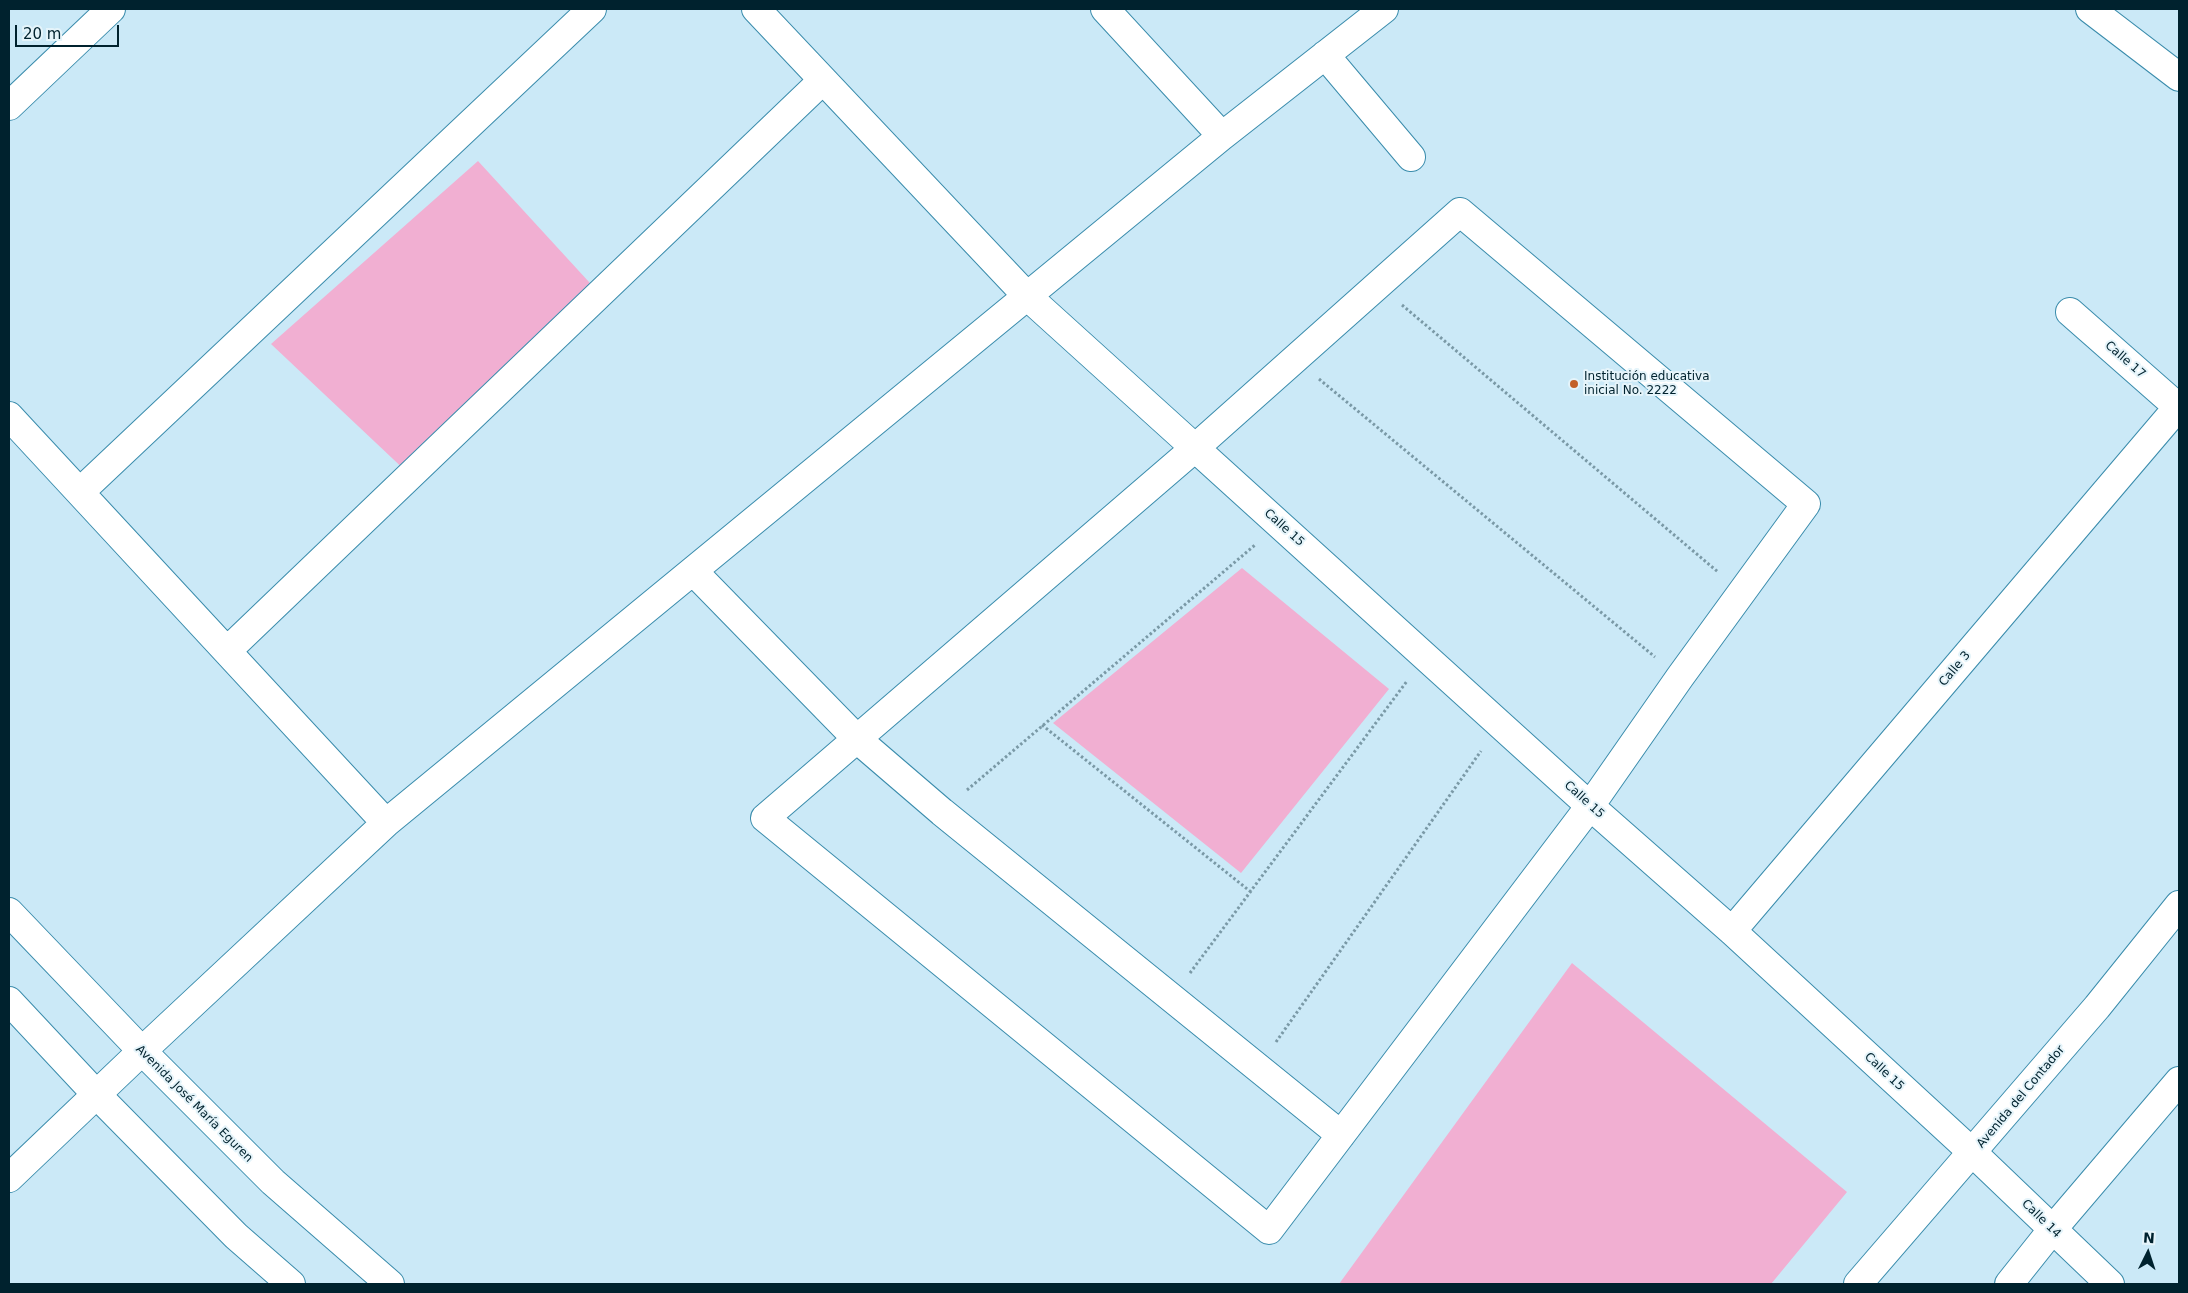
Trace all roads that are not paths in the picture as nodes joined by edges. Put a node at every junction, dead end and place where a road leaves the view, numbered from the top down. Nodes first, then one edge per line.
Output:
1 (112, 9) edge
2 (592, 9) edge
3 (756, 9) edge
4 (1105, 9) edge
5 (1384, 9) edge
6 (2090, 9) edge
7 (1325, 55) junction
8 (2179, 77) edge
9 (823, 80) junction
10 (9, 106) edge
11 (1222, 136) junction
12 (1411, 157) dead end
13 (1027, 296) junction
14 (2070, 312) dead end
15 (2179, 407) edge
16 (9, 416) edge
17 (1195, 448) junction
18 (80, 492) junction
19 (693, 571) junction
20 (227, 651) junction
21 (857, 739) junction
22 (1590, 806) junction
23 (386, 823) junction
24 (2179, 905) edge
25 (9, 912) edge
26 (1732, 931) junction
27 (9, 1001) edge
28 (142, 1051) junction
29 (2179, 1081) edge
30 (96, 1094) junction
31 (1341, 1135) junction
32 (1973, 1153) junction
33 (9, 1178) edge
34 (2052, 1230) junction
35 (291, 1284) edge
36 (390, 1284) edge
37 (1858, 1284) edge
38 (2009, 1284) edge
39 (2110, 1284) edge

1 - 10 street
2 - 18 street
3 - 9 street, Calle 15
4 - 11 street
5 - 7 street
6 - 8 street
7 - 11 street
7 - 12 street
9 - 13 street, Calle 15
9 - 20 street
11 - 13 street
13 - 17 street, Calle 15
13 - 19 street
14 - 15 street, Calle 17
15 - 26 street, Calle 3
16 - 18 street
17 - 21 street
17 - 22 street, Calle 15
17 - 22 street
18 - 20 street
19 - 21 street
19 - 23 street
20 - 23 street
21 - 31 street
21 - 31 street
22 - 26 street, Calle 15
22 - 31 street
23 - 28 street
24 - 32 street, Avenida del Contador
25 - 28 street, Avenida José María Eguren
26 - 32 street, Calle 15
27 - 30 street
28 - 30 street
28 - 36 street, Avenida José María Eguren
29 - 34 street
30 - 33 street
30 - 35 street
32 - 34 street, Calle 14
32 - 37 street, Avenida del Contador
34 - 38 street
34 - 39 street, Calle 14

